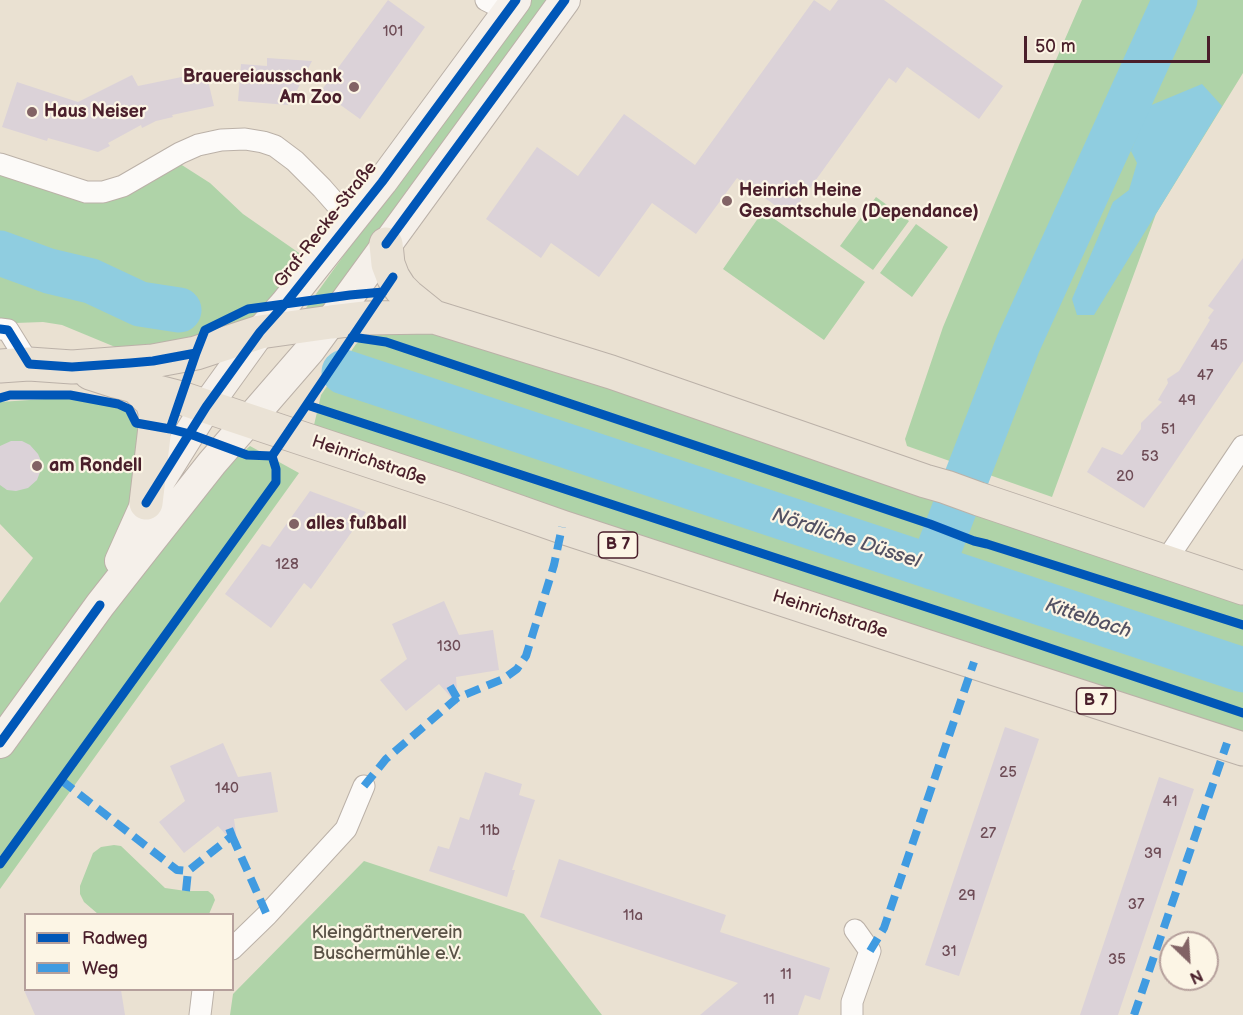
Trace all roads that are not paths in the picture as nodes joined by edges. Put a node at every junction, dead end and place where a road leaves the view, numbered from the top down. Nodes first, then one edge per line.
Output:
1 (565, 0) edge
2 (504, 4) edge
3 (0, 164) edge
4 (351, 221) junction
5 (386, 244) junction
6 (434, 317) junction
7 (331, 322) junction
8 (0, 329) edge
9 (260, 332) junction
10 (14, 365) edge
11 (72, 367) junction
12 (136, 387) junction
13 (206, 407) junction
14 (248, 421) junction
15 (1243, 446) edge
16 (146, 503) junction
17 (1165, 562) junction
18 (1243, 588) edge
19 (100, 605) junction
20 (0, 743) edge
21 (1243, 748) edge
22 (364, 786) dead end
23 (855, 930) dead end
24 (234, 947) edge
25 (203, 991) edge
26 (200, 1015) edge
27 (852, 1015) edge

1 - 5 street, Graf-Recke-Straße
2 - 4 street, Graf-Recke-Straße
3 - 4 street
4 - 9 street, Graf-Recke-Straße
5 - 6 main road, B 7
5 - 7 street, Graf-Recke-Straße
6 - 7 main road, B 7
6 - 17 main road, B 7
7 - 9 main road, B 7
7 - 14 street, Graf-Recke-Straße
8 - 10 street
9 - 11 main road, B 7
9 - 13 street, Graf-Recke-Straße
10 - 11 main road, B 7
11 - 12 main road, Heinrichstraße / B 7
12 - 13 main road, Heinrichstraße / B 7
12 - 16 main road
13 - 14 main road, Heinrichstraße / B 7
13 - 16 street, Graf-Recke-Straße
14 - 19 street, Graf-Recke-Straße
14 - 21 main road, Heinrichstraße / B 7
15 - 17 street
16 - 19 street, Graf-Recke-Straße
17 - 18 main road, B 7
19 - 20 street, Graf-Recke-Straße
22 - 24 street
23 - 27 street
25 - 26 street

